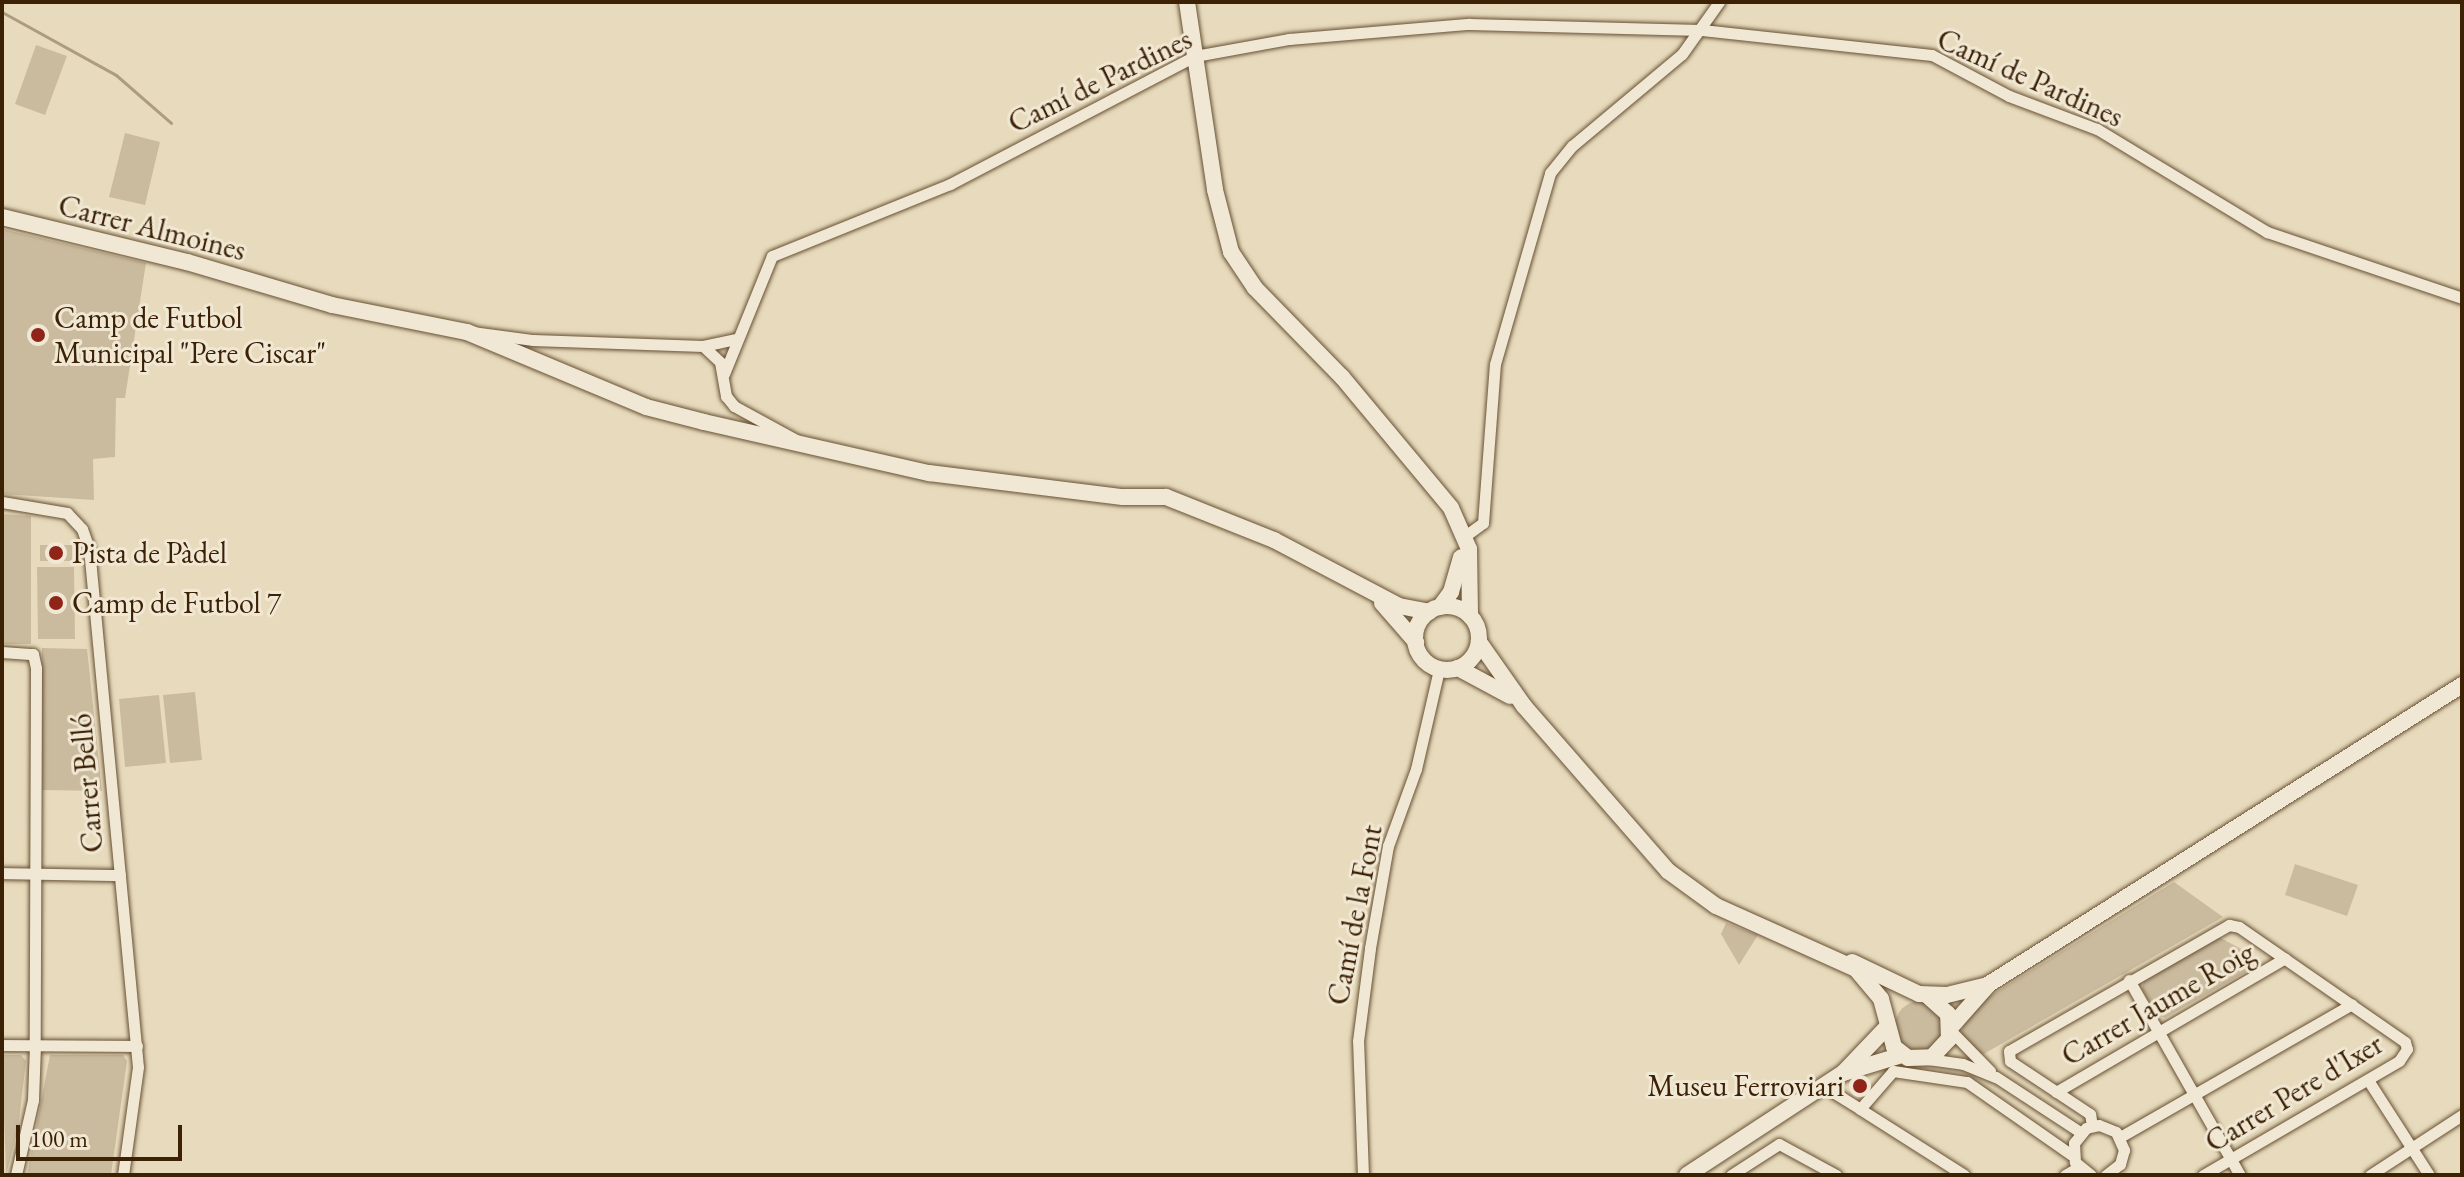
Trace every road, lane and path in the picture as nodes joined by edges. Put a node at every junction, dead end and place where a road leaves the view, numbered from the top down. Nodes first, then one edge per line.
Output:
1 (1187, 2) edge
2 (1719, 2) edge
3 (1702, 30) junction
4 (1195, 56) junction
5 (2, 217) edge
6 (2462, 298) edge
7 (467, 332) junction
8 (736, 339) junction
9 (703, 346) junction
10 (724, 374) junction
11 (799, 443) junction
12 (2, 502) edge
13 (1465, 536) junction
14 (1363, 587) junction
15 (1434, 609) junction
16 (1470, 616) junction
17 (1416, 642) junction
18 (1479, 642) junction
19 (2, 652) edge
20 (1458, 668) junction
21 (1439, 669) junction
22 (2462, 685) edge
23 (1524, 706) junction
24 (2, 873) edge
25 (35, 873) junction
26 (120, 875) junction
27 (2285, 958) junction
28 (1842, 959) junction
29 (2129, 980) junction
30 (1989, 984) junction
31 (1924, 995) junction
32 (2352, 1004) junction
33 (1886, 1025) junction
34 (1951, 1029) junction
35 (2158, 1032) junction
36 (2, 1045) edge
37 (35, 1045) junction
38 (137, 1046) junction
39 (1902, 1055) junction
40 (1924, 1059) junction
41 (1843, 1073) junction
42 (1996, 1077) junction
43 (2368, 1080) junction
44 (1833, 1092) dead end
45 (2056, 1092) junction
46 (2195, 1097) junction
47 (1862, 1107) junction
48 (2462, 1115) edge
49 (2092, 1126) junction
50 (2080, 1132) junction
51 (2120, 1137) junction
52 (2415, 1147) junction
53 (2230, 1159) junction
54 (2076, 1162) junction
55 (2109, 1174) edge
56 (16, 1175) edge
57 (123, 1175) edge
58 (1363, 1175) edge
59 (1687, 1175) edge
60 (1731, 1175) edge
61 (1836, 1175) edge
62 (1964, 1175) edge
63 (2065, 1175) edge
64 (2091, 1175) edge
65 (2203, 1175) edge
66 (2240, 1175) edge
67 (2370, 1175) edge
68 (2429, 1175) edge

1 - 4 street
2 - 3 street
3 - 4 street, Camí de Pardines
3 - 6 street, Camí de Pardines
3 - 13 street
4 - 8 street, Camí de Pardines
4 - 13 street
5 - 7 street, Carrer Almoines
7 - 9 street
7 - 11 street, Carrer Almoines
8 - 9 street
8 - 10 street, Camí de Pardines
9 - 10 street
10 - 11 street
11 - 14 street, Carrer Almoines
12 - 26 street, Carrer Belló
13 - 15 street
13 - 16 street
14 - 15 street, Carrer Almoines
14 - 17 street
15 - 16 street
15 - 17 street
16 - 18 street
17 - 21 street
18 - 20 street
18 - 23 street
19 - 25 street
20 - 21 street
20 - 23 street
21 - 58 street, Camí de la Font
22 - 30 street
23 - 28 street
24 - 25 street
25 - 26 street
25 - 37 street
26 - 38 street, Carrer Belló
27 - 29 street
27 - 32 street
27 - 35 street, Carrer Jaume Roig
28 - 31 street
28 - 33 street
29 - 35 street
29 - 45 street
30 - 31 street
30 - 34 street
31 - 33 street
31 - 34 street
32 - 43 street, Carrer Pere d'Ixer
32 - 46 street
33 - 39 street
33 - 41 street
34 - 40 street
34 - 42 street
35 - 45 street, Carrer Jaume Roig
35 - 46 street
36 - 37 street
37 - 38 street
37 - 56 street
38 - 57 street, Carrer Belló
39 - 40 street
39 - 41 street
40 - 42 street
41 - 59 street
42 - 50 street
43 - 52 street
43 - 53 street, Carrer Pere d'Ixer
44 - 47 street
45 - 49 street
46 - 51 street
46 - 53 street
47 - 54 street
47 - 62 street
48 - 52 street
49 - 50 street
49 - 51 street
50 - 54 street
51 - 55 street
52 - 67 street
52 - 68 street
53 - 65 street, Carrer Pere d'Ixer
53 - 66 street
54 - 63 street
54 - 64 street
60 - 61 street

